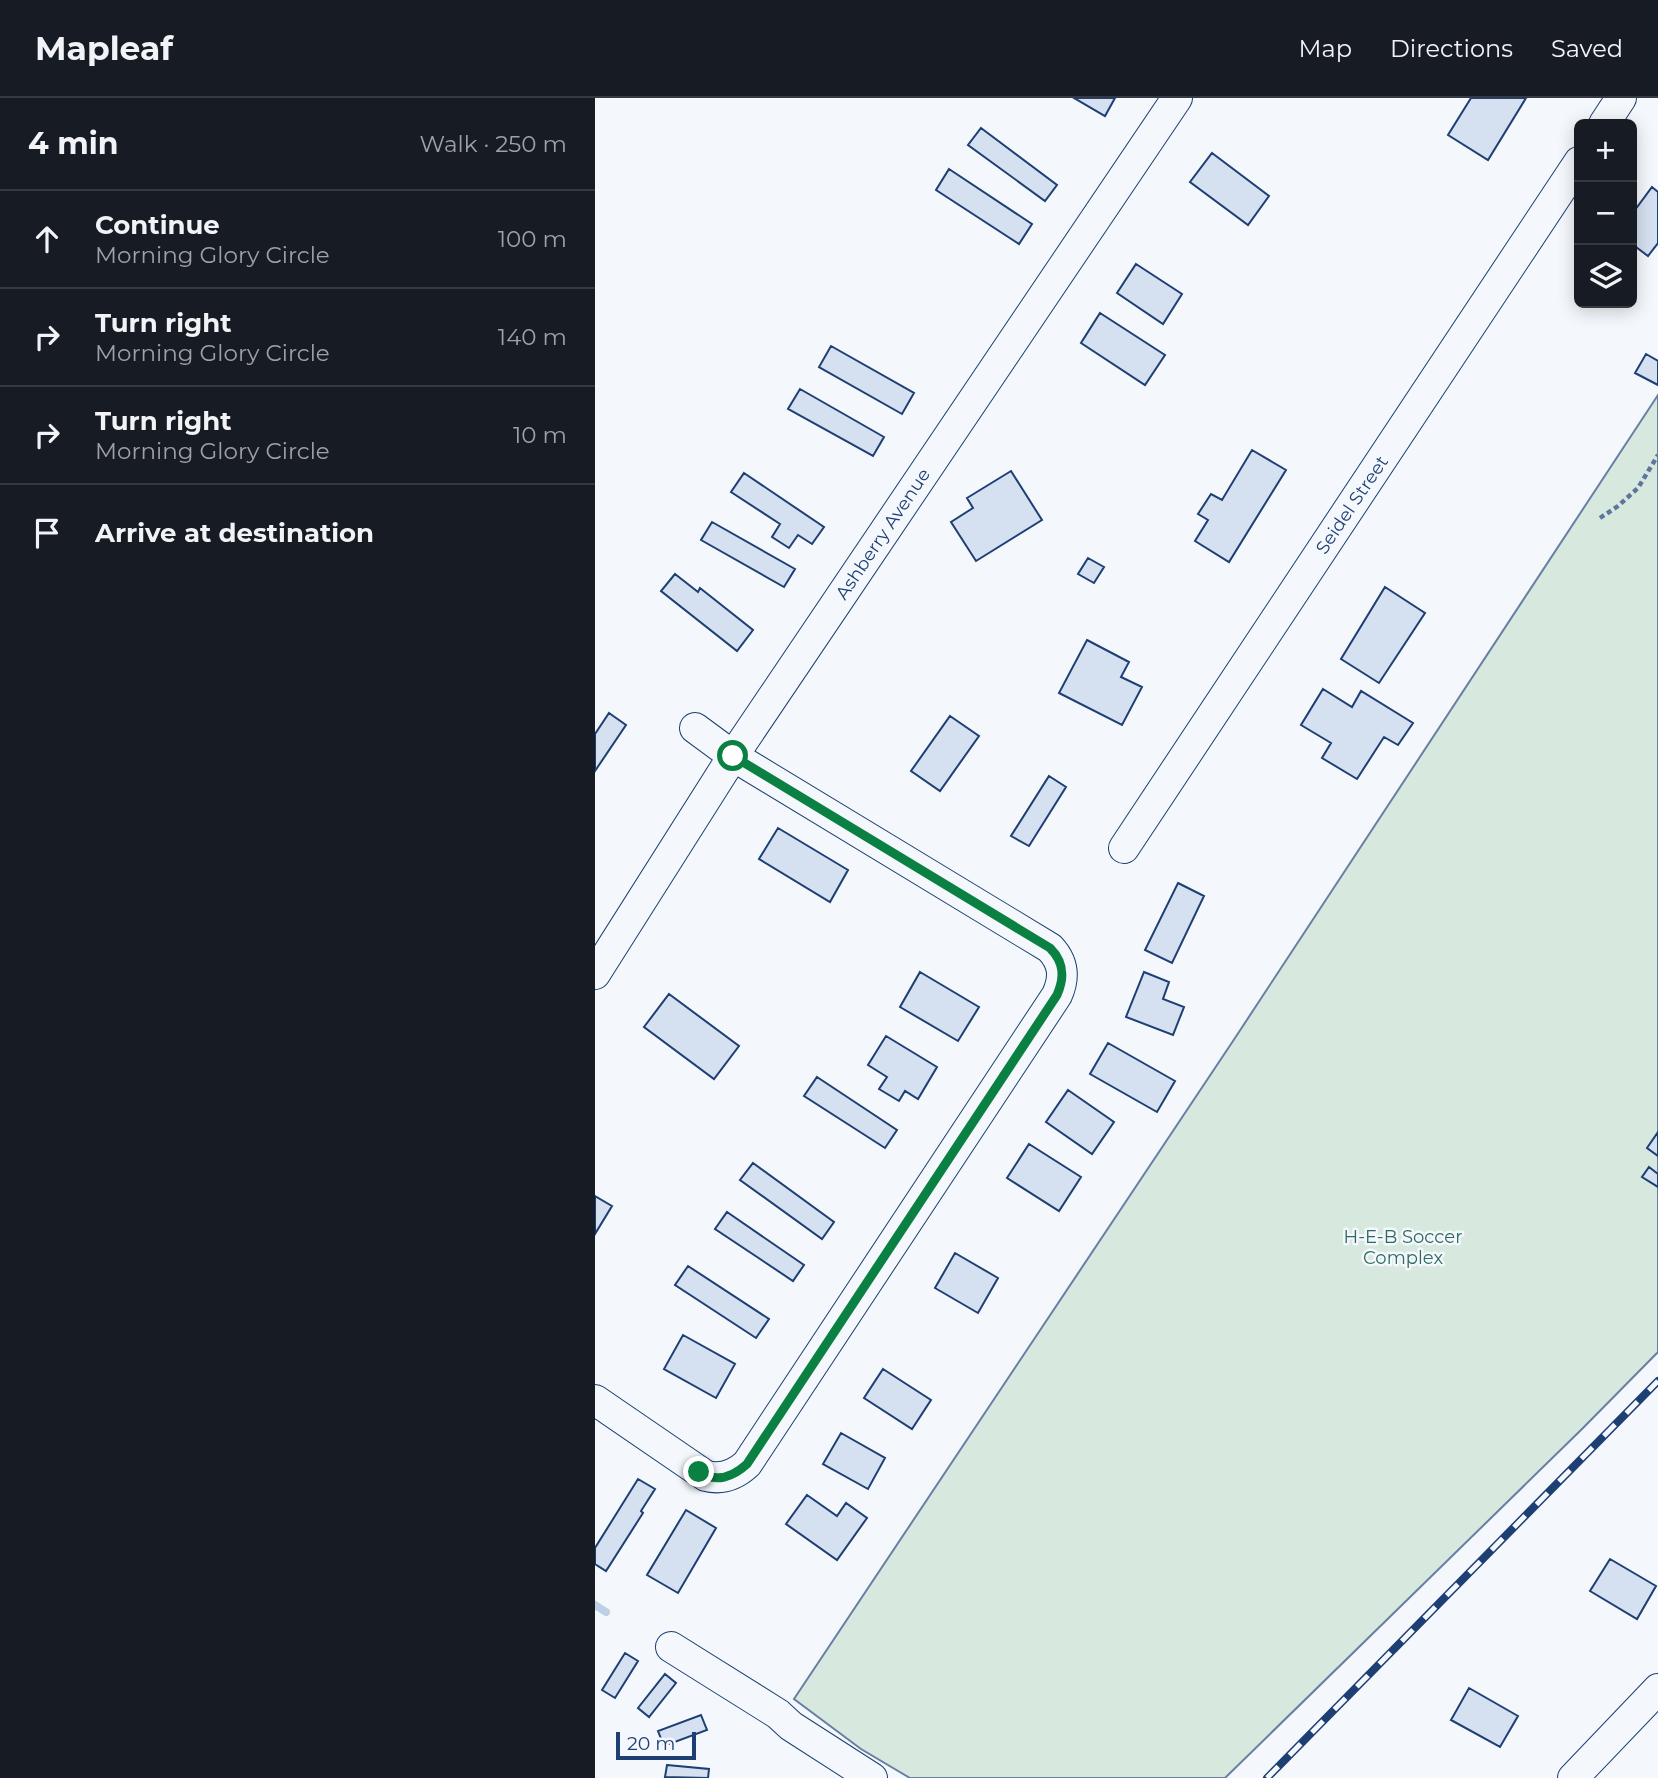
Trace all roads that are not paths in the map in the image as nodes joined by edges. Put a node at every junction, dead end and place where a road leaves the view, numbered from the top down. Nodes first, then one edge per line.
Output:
1 (1177, 98) edge
2 (1622, 98) edge
3 (1607, 119) edge
4 (1574, 170) edge
5 (695, 728) dead end
6 (733, 756) junction
7 (1124, 848) dead end
8 (595, 974) edge
9 (595, 1400) edge
10 (671, 1647) dead end
11 (1658, 1689) edge
12 (872, 1778) edge
13 (1573, 1778) edge

1 - 6 street, Ashberry Avenue
2 - 3 street
4 - 7 street, Seidel Street
5 - 6 street
6 - 8 street, Ashberry Avenue
6 - 9 street
10 - 12 street
11 - 13 street

